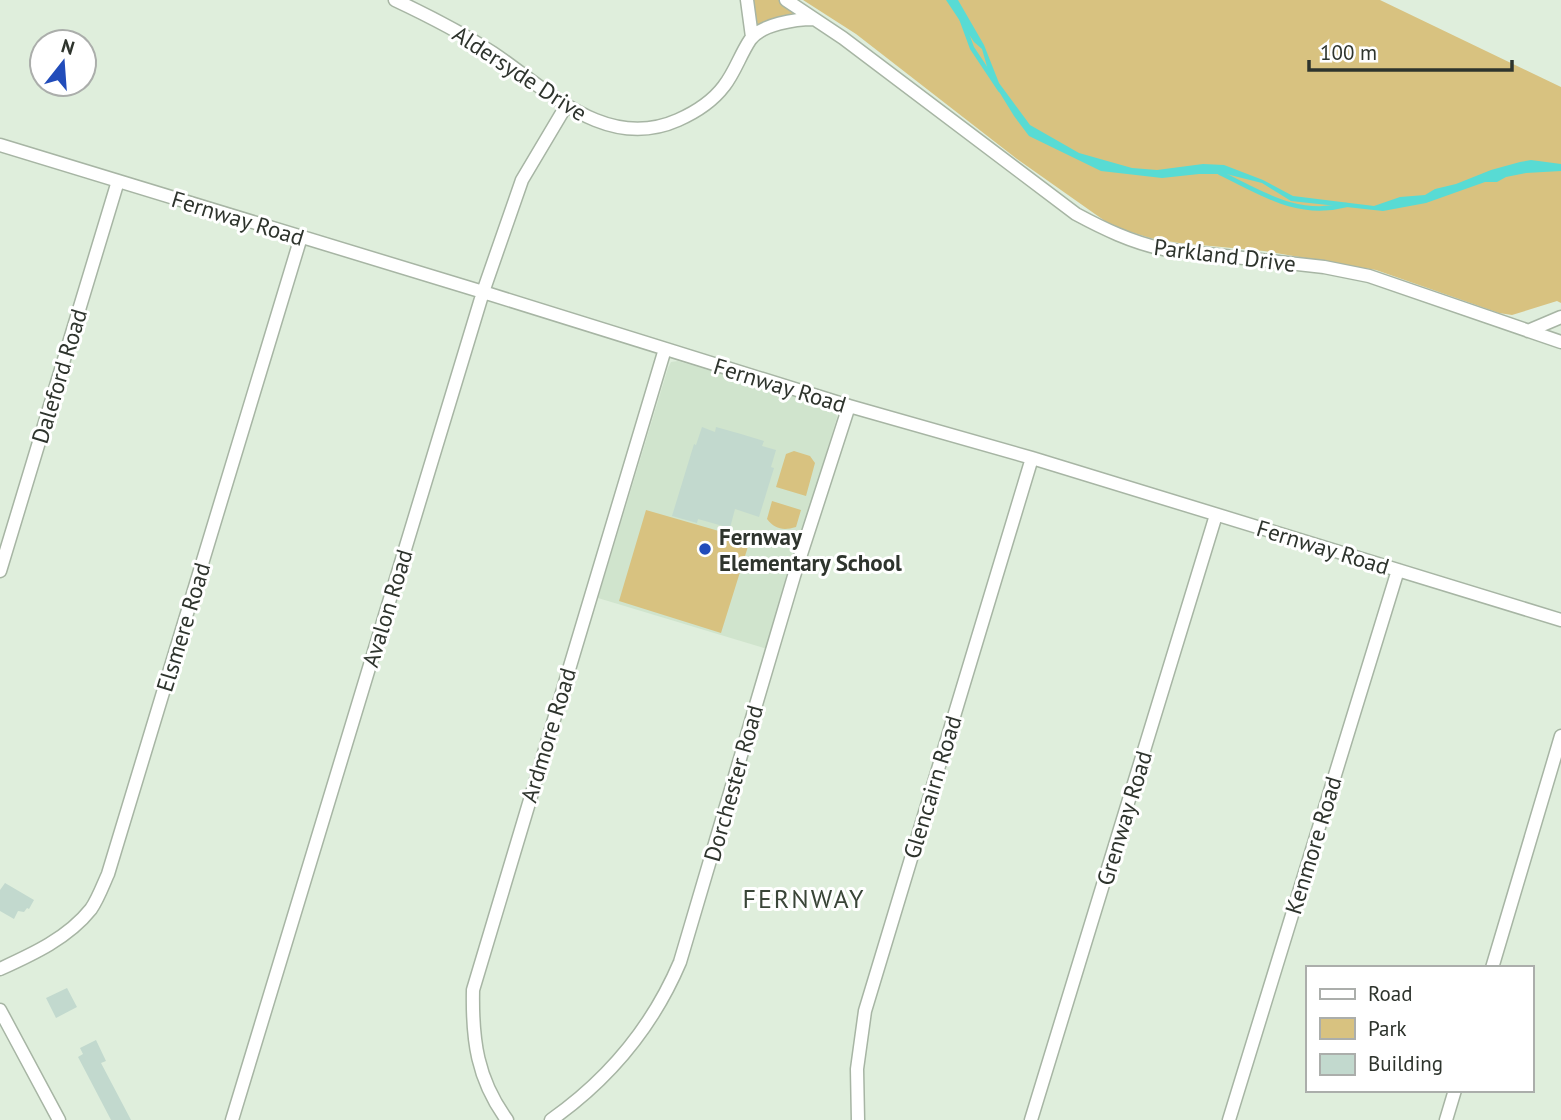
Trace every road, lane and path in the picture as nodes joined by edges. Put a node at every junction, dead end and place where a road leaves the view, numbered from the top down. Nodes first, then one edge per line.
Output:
1 (396, 0) edge
2 (747, 0) edge
3 (786, 0) edge
4 (814, 19) junction
5 (752, 37) junction
6 (566, 106) junction
7 (0, 145) edge
8 (118, 180) junction
9 (301, 237) junction
10 (483, 292) junction
11 (1561, 317) edge
12 (1528, 331) junction
13 (1561, 342) edge
14 (665, 349) junction
15 (849, 406) junction
16 (1032, 458) junction
17 (1216, 515) junction
18 (1398, 570) junction
19 (0, 571) edge
20 (1561, 621) edge
21 (1561, 736) edge
22 (1493, 966) edge
23 (0, 969) edge
24 (0, 1010) edge
25 (1454, 1092) edge
26 (59, 1120) edge
27 (232, 1120) edge
28 (507, 1120) edge
29 (551, 1120) edge
30 (858, 1120) edge
31 (1031, 1120) edge
32 (1229, 1120) edge
33 (1446, 1120) edge

1 - 6 street, Aldersyde Drive
2 - 5 street
3 - 4 street, Parkland Drive
4 - 5 street
4 - 12 street, Parkland Drive
5 - 6 street, Aldersyde Drive
6 - 10 street, Avalon Road
7 - 8 street, Fernway Road
8 - 9 street, Fernway Road
8 - 19 street, Daleford Road
9 - 10 street, Fernway Road
9 - 23 street, Elsmere Road
10 - 14 street, Fernway Road
10 - 27 street, Avalon Road
11 - 12 street
12 - 13 street, Parkland Drive
14 - 15 street, Fernway Road
14 - 28 street, Ardmore Road
15 - 16 street, Fernway Road
15 - 29 street, Dorchester Road
16 - 17 street, Fernway Road
16 - 30 street, Glencairn Road
17 - 18 street, Fernway Road
17 - 31 street, Grenway Road
18 - 20 street, Fernway Road
18 - 32 street, Kenmore Road
21 - 22 street
24 - 26 street
25 - 33 street

